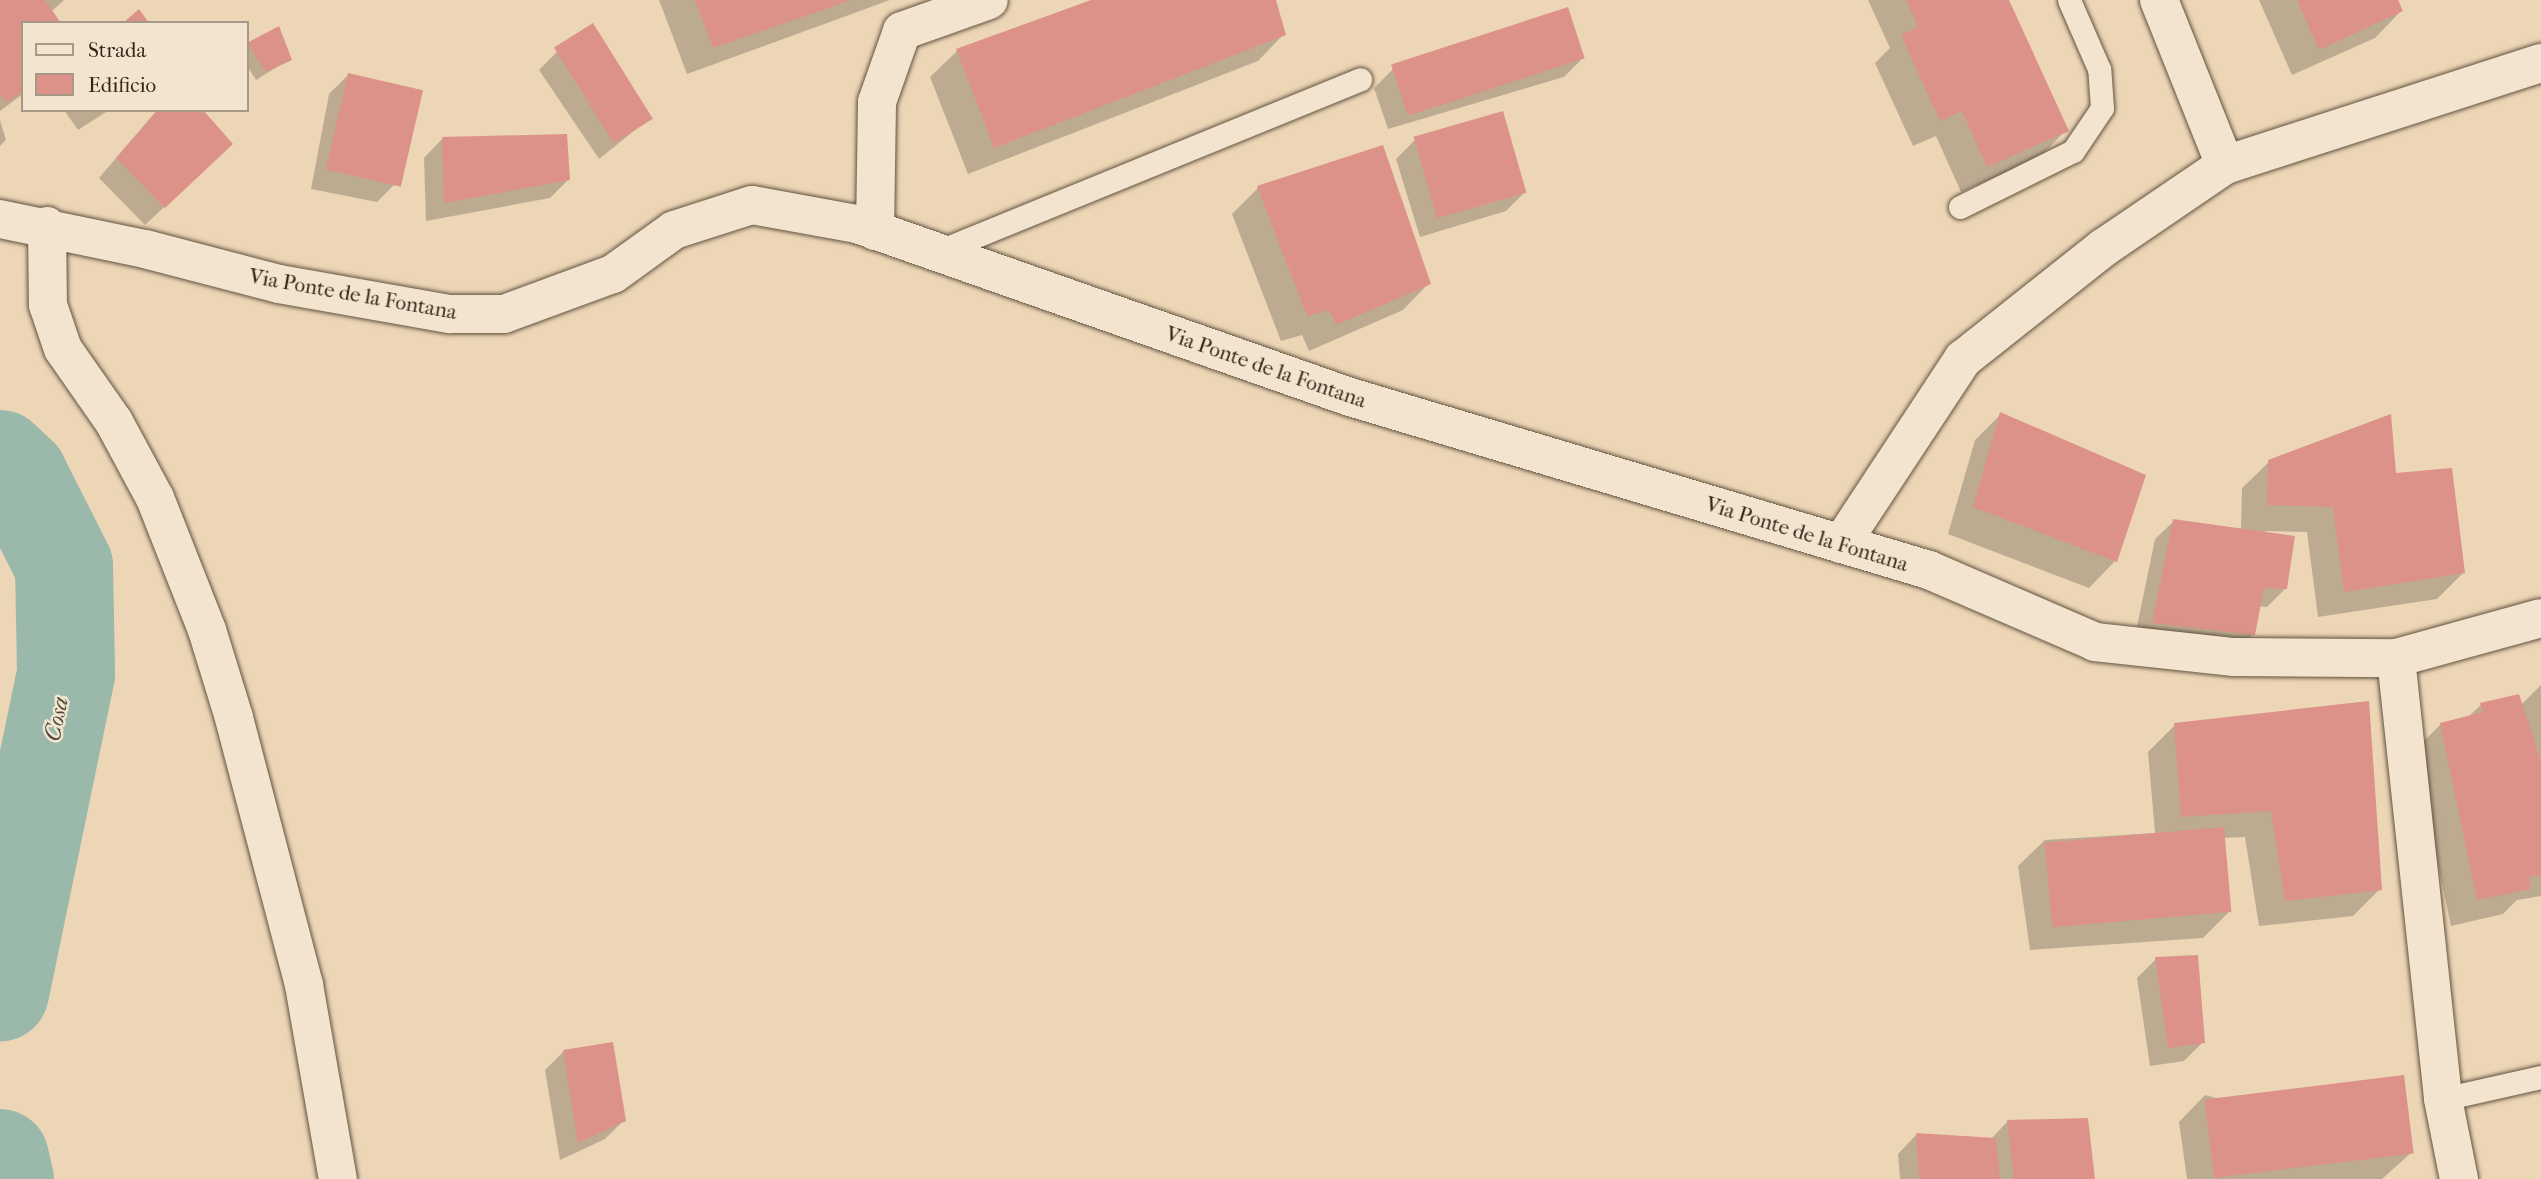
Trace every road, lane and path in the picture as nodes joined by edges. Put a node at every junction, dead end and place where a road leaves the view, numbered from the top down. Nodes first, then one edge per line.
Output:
1 (989, 0) edge
2 (2069, 0) edge
3 (2159, 0) edge
4 (2541, 63) edge
5 (1360, 79) dead end
6 (2225, 165) junction
7 (1960, 207) dead end
8 (0, 219) edge
9 (47, 226) junction
10 (875, 231) junction
11 (937, 252) junction
12 (1841, 544) junction
13 (2541, 618) edge
14 (2396, 658) junction
15 (2541, 1077) edge
16 (2443, 1099) junction
17 (338, 1179) edge
18 (2459, 1179) edge

1 - 10 street
2 - 7 lane
3 - 6 street
4 - 6 street
5 - 11 lane
6 - 12 street
8 - 9 street, Via Ponte de la Fontana
9 - 10 street, Via Ponte de la Fontana
9 - 17 street
10 - 11 street, Via Ponte de la Fontana
11 - 12 street, Via Ponte de la Fontana
12 - 14 street, Via Ponte de la Fontana
13 - 14 street, Via Ponte de la Fontana
14 - 16 street
15 - 16 lane
16 - 18 street

